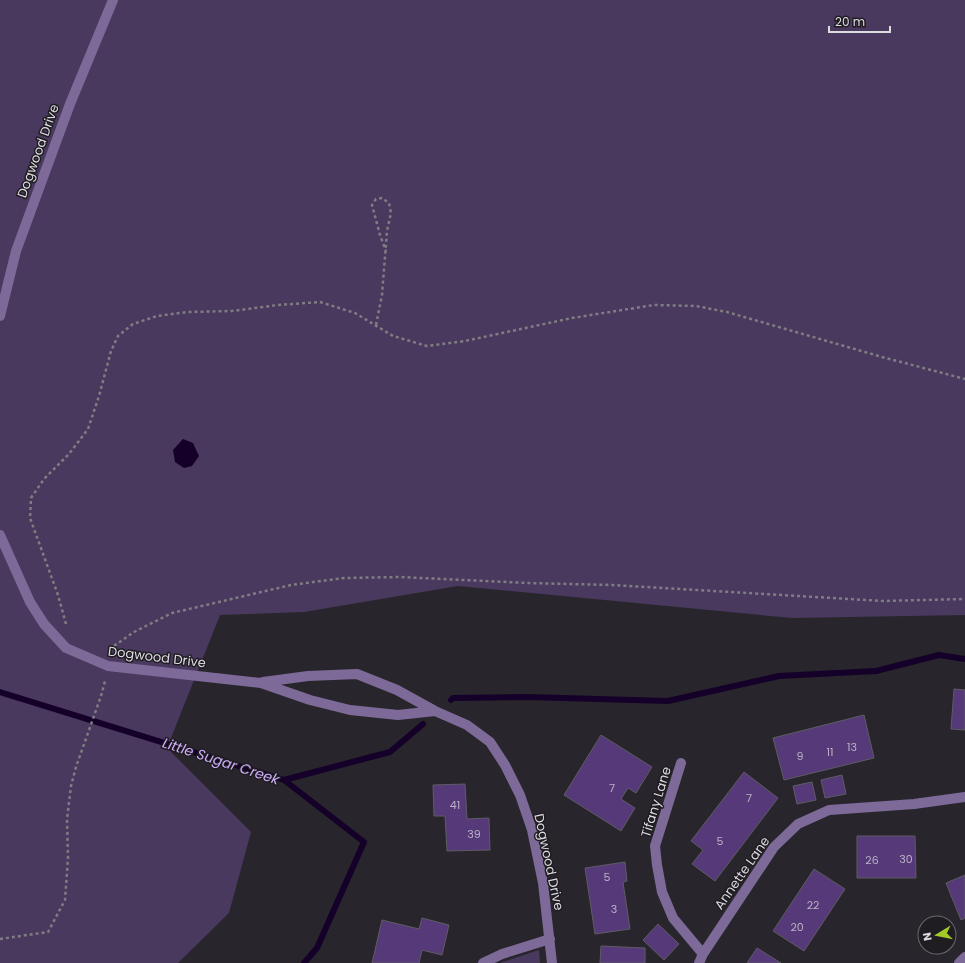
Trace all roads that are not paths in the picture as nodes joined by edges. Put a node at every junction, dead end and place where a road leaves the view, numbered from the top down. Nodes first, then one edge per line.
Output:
1 (113, 0) edge
2 (0, 316) edge
3 (0, 535) edge
4 (261, 682) junction
5 (435, 711) junction
6 (682, 763) dead end
7 (965, 797) edge
8 (550, 939) junction
9 (965, 957) edge
10 (701, 959) edge
11 (483, 963) edge
12 (552, 963) edge
13 (959, 963) edge

1 - 2 street, Dogwood Drive
3 - 4 street, Dogwood Drive
4 - 5 street, Dogwood Drive
4 - 5 street, Dogwood Drive
5 - 8 street, Dogwood Drive
6 - 10 street, Tifany Lane
7 - 10 street, Annette Lane
8 - 11 street
8 - 12 street, Dogwood Drive
9 - 13 street

